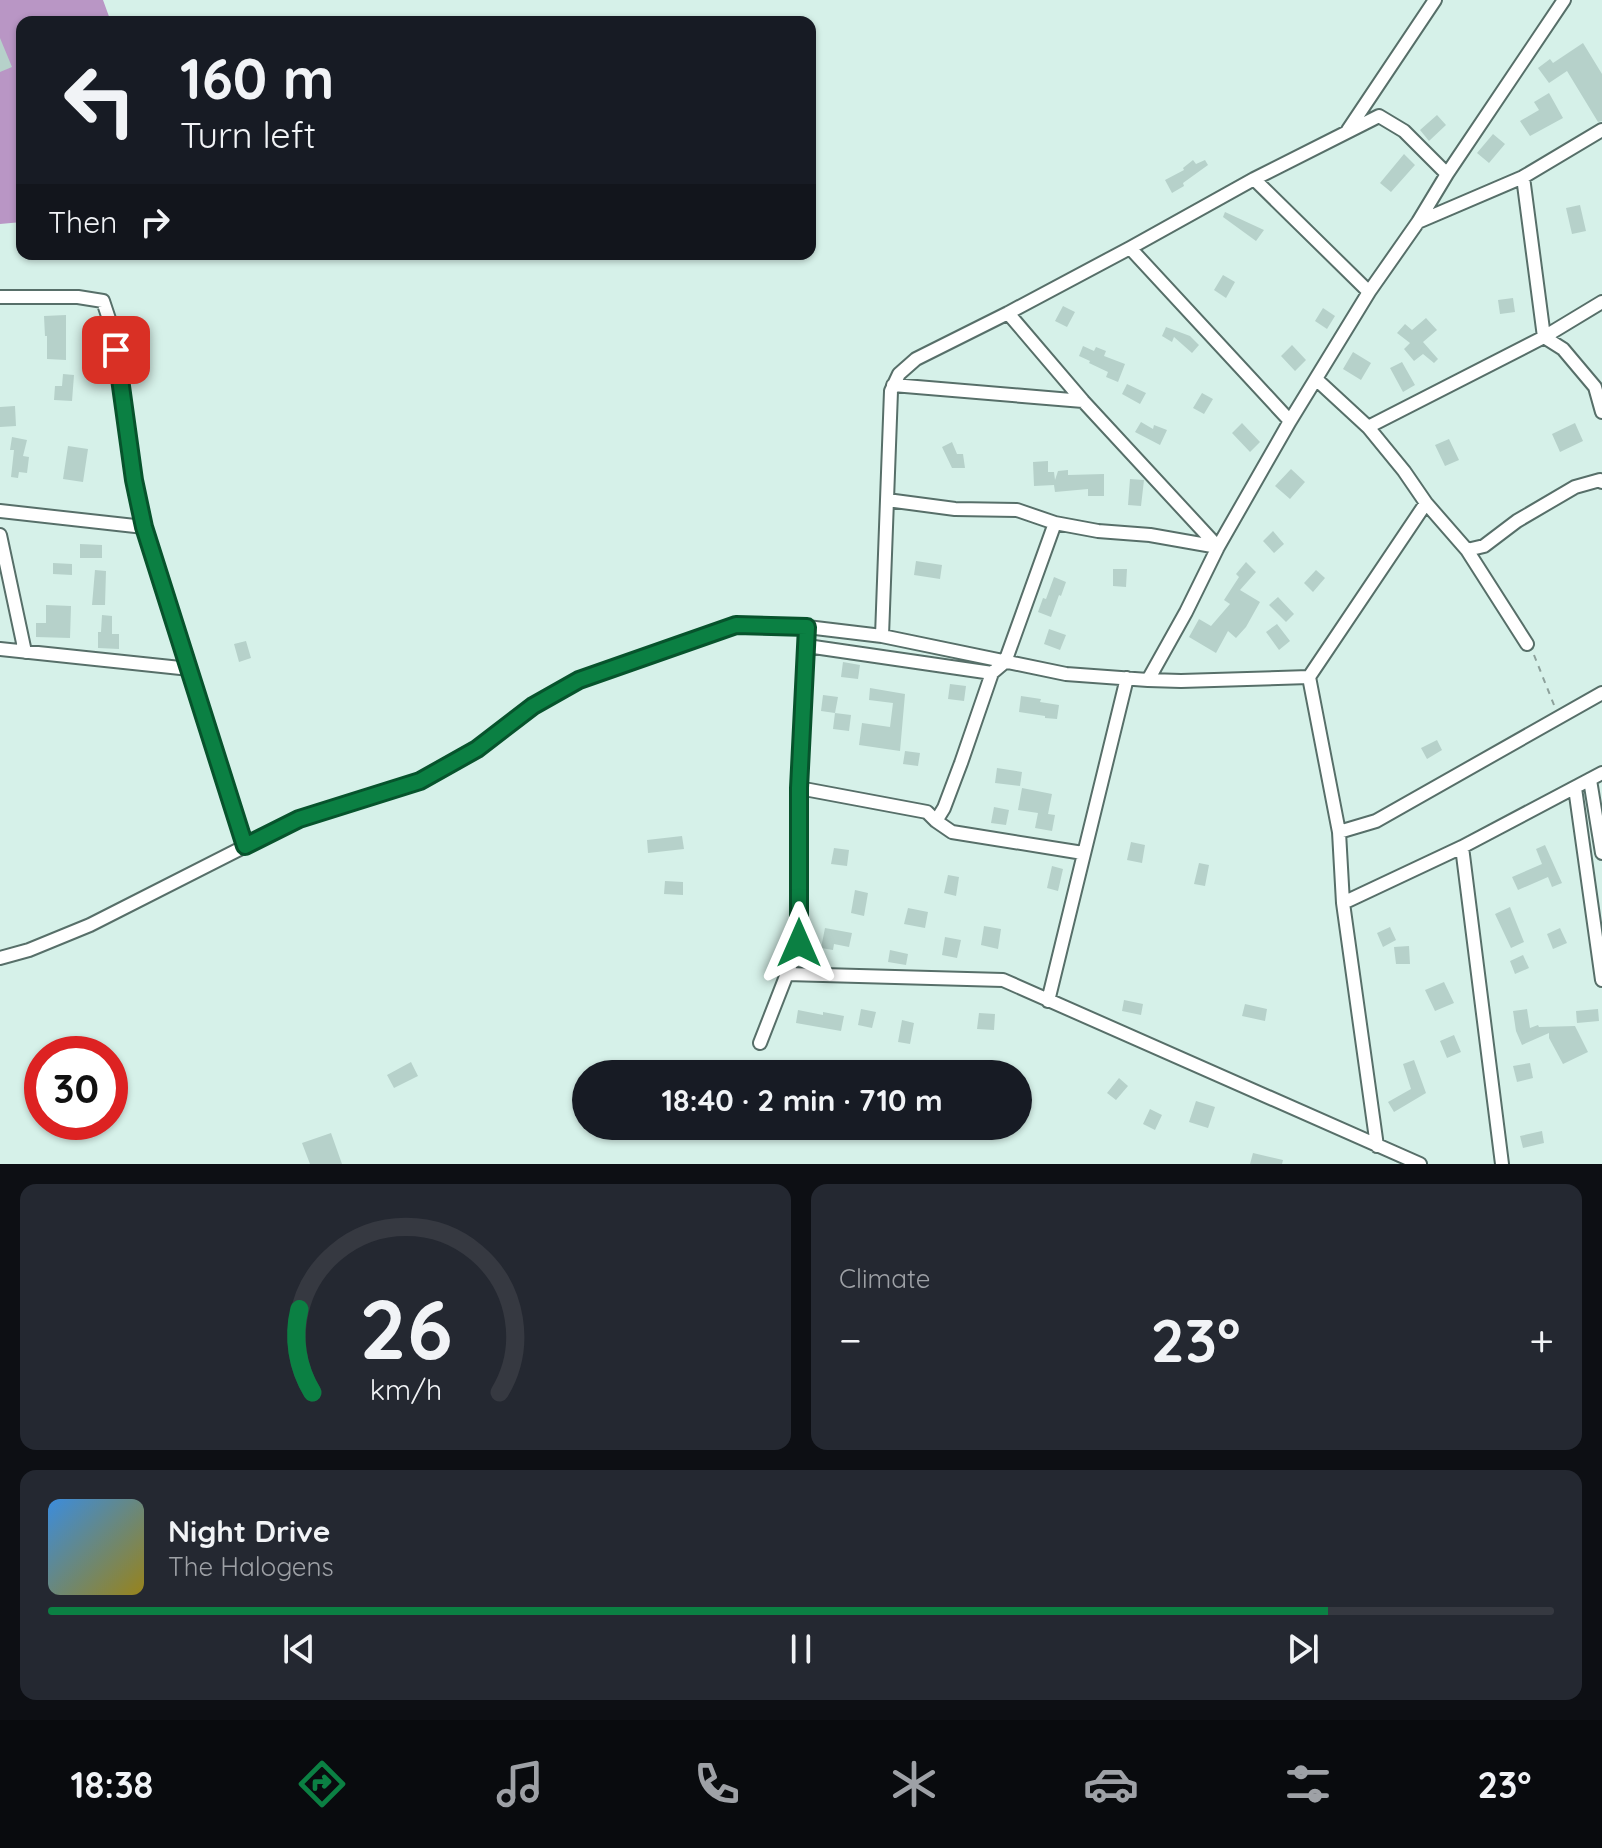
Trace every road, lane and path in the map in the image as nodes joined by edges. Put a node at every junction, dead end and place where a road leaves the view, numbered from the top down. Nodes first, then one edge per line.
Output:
1 (1435, 0) edge
2 (1564, 0) edge
3 (1602, 130) edge
4 (1346, 133) junction
5 (1447, 174) junction
6 (1523, 177) junction
7 (1254, 179) junction
8 (1418, 222) junction
9 (1130, 248) junction
10 (1369, 292) junction
11 (0, 297) edge
12 (1602, 302) edge
13 (1008, 313) junction
14 (1544, 337) junction
15 (1316, 379) junction
16 (893, 385) junction
17 (1083, 401) junction
18 (1602, 412) edge
19 (1290, 421) junction
20 (1368, 427) junction
21 (1601, 479) edge
22 (887, 500) junction
23 (1426, 503) junction
24 (0, 511) edge
25 (1055, 523) junction
26 (144, 527) junction
27 (0, 535) edge
28 (1218, 547) junction
29 (1467, 550) junction
30 (807, 627) junction
31 (882, 636) junction
32 (1527, 644) joint
33 (807, 646) junction
34 (0, 649) edge
35 (25, 652) junction
36 (1005, 662) junction
37 (190, 669) junction
38 (992, 673) junction
39 (1309, 677) junction
40 (1127, 678) junction
41 (1148, 680) junction
42 (1602, 693) edge
43 (1558, 717) junction
44 (1596, 776) edge
45 (799, 788) junction
46 (1575, 788) junction
47 (936, 821) junction
48 (1339, 832) junction
49 (245, 846) junction
50 (1462, 847) junction
51 (1083, 853) junction
52 (1602, 853) edge
53 (1343, 903) junction
54 (0, 958) edge
55 (787, 974) junction
56 (1602, 980) edge
57 (1048, 1001) junction
58 (760, 1043) dead end
59 (1377, 1146) junction
60 (1420, 1164) edge
61 (1502, 1164) edge

1 - 4 street
2 - 5 street
3 - 6 street
4 - 5 street
4 - 7 street
5 - 8 street
6 - 8 street
6 - 14 street
7 - 9 street
7 - 10 street
8 - 10 street
9 - 13 street
9 - 19 street
10 - 15 street
11 - 26 street
12 - 14 street
13 - 16 street
13 - 17 street
14 - 18 street
14 - 20 street
15 - 19 street
15 - 20 street
16 - 17 street
16 - 22 street
17 - 28 street
19 - 28 street
20 - 23 street
21 - 29 street
22 - 25 street
22 - 31 street
23 - 29 street
23 - 39 street
24 - 26 street
25 - 28 street
25 - 36 street
26 - 37 street
27 - 35 street
28 - 41 street
29 - 32 street
30 - 31 street
30 - 33 street
30 - 49 street
31 - 36 street
32 - 43 path
33 - 38 street
33 - 45 street
34 - 35 street
35 - 37 street
36 - 38 street
36 - 40 street
37 - 49 street
38 - 47 street
39 - 41 street
39 - 48 street
40 - 41 street
40 - 51 street
42 - 43 street
43 - 48 street
44 - 46 street
44 - 52 street
45 - 47 street
45 - 55 street
46 - 50 street
46 - 56 street
47 - 51 street
48 - 53 street
49 - 54 street
50 - 53 street
50 - 61 street
51 - 57 street
53 - 59 street
55 - 57 street
55 - 58 street
57 - 59 street
59 - 60 street

